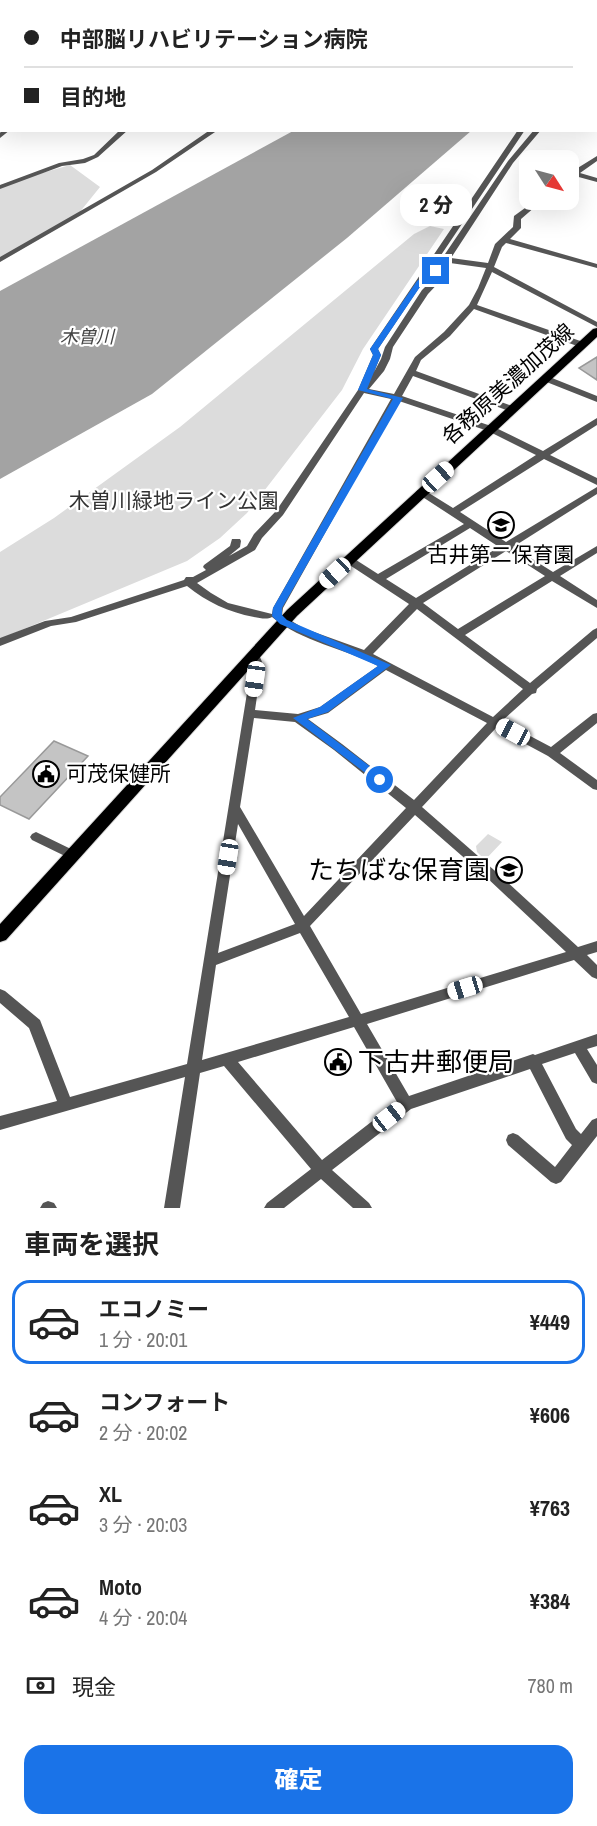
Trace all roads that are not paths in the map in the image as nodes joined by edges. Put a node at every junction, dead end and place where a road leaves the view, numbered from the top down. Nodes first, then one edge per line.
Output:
1 (123, 132) edge
2 (212, 132) edge
3 (521, 132) edge
4 (536, 132) edge
5 (597, 158) edge
6 (579, 171) edge
7 (579, 177) edge
8 (597, 180) edge
9 (0, 187) edge
10 (527, 210) edge
11 (504, 240) junction
12 (0, 260) edge
13 (447, 260) junction
14 (596, 264) edge
15 (490, 267) junction
16 (420, 282) junction
17 (472, 306) junction
18 (597, 325) edge
19 (597, 331) edge
20 (583, 345) junction
21 (410, 372) junction
22 (547, 379) junction
23 (362, 390) junction
24 (398, 398) junction
25 (597, 399) edge
26 (512, 409) junction
27 (597, 421) edge
28 (491, 429) junction
29 (544, 456) junction
30 (597, 482) edge
31 (597, 490) edge
32 (421, 492) junction
33 (452, 513) junction
34 (470, 524) junction
35 (505, 546) junction
36 (597, 549) edge
37 (216, 553) dead end
38 (349, 560) junction
39 (553, 577) junction
40 (378, 579) junction
41 (188, 580) junction
42 (416, 603) junction
43 (597, 605) edge
44 (268, 616) dead end
45 (283, 622) junction
46 (597, 632) edge
47 (457, 635) junction
48 (0, 642) edge
49 (254, 655) junction
50 (366, 655) junction
51 (386, 665) junction
52 (532, 690) junction
53 (250, 714) junction
54 (597, 717) edge
55 (298, 718) junction
56 (494, 722) junction
57 (552, 753) junction
58 (597, 786) edge
59 (413, 807) junction
60 (236, 810) junction
61 (36, 837) dead end
62 (71, 854) junction
63 (301, 927) junction
64 (0, 935) edge
65 (597, 946) edge
66 (576, 954) junction
67 (210, 962) junction
68 (597, 973) edge
69 (0, 994) edge
70 (356, 1019) junction
71 (597, 1040) edge
72 (578, 1046) junction
73 (226, 1059) junction
74 (533, 1060) junction
75 (195, 1068) junction
76 (597, 1078) edge
77 (406, 1104) junction
78 (66, 1105) junction
79 (0, 1124) edge
80 (597, 1125) edge
81 (513, 1140) dead end
82 (581, 1143) junction
83 (321, 1170) junction
84 (172, 1208) edge
85 (272, 1208) edge
86 (364, 1208) edge

1 - 9 street
2 - 12 street
3 - 16 street
4 - 13 street
5 - 6 street
7 - 8 street
10 - 11 street
11 - 14 street
11 - 15 street
13 - 15 street
13 - 16 street
13 - 23 street
15 - 17 street
15 - 18 street
16 - 23 street
17 - 20 street
17 - 21 street
19 - 20 main road, 各務原美濃加茂線
20 - 22 main road, 各務原美濃加茂線
21 - 24 street
21 - 26 street
22 - 25 street
22 - 26 main road, 各務原美濃加茂線
23 - 24 street
23 - 41 street
24 - 28 street
24 - 45 street
26 - 28 main road, 各務原美濃加茂線
27 - 29 street
28 - 29 street
28 - 32 main road, 各務原美濃加茂線
29 - 30 street
29 - 33 street
31 - 35 street
32 - 33 street
32 - 38 main road, 各務原美濃加茂線
33 - 34 street
34 - 35 street
34 - 40 street
35 - 39 street
35 - 42 street
36 - 39 street
37 - 41 street
38 - 40 street
38 - 45 main road, 各務原美濃加茂線
39 - 43 street
39 - 47 street
40 - 42 street
41 - 44 street
41 - 48 street
42 - 47 street
42 - 50 street
45 - 49 main road, 各務原美濃加茂線
45 - 50 street
46 - 52 street
47 - 52 street
49 - 53 street
49 - 62 main road, 各務原美濃加茂線
50 - 51 street
51 - 55 street
51 - 56 street
52 - 56 street
53 - 55 street
53 - 60 street
54 - 57 street
55 - 59 street
56 - 57 street
56 - 59 street
57 - 58 street
59 - 63 street
59 - 66 street
60 - 63 street
60 - 67 street
61 - 62 street
62 - 64 main road, 各務原美濃加茂線
63 - 67 street
63 - 70 street
65 - 66 street
66 - 68 street
66 - 70 street
67 - 75 street
69 - 78 street
70 - 73 street
70 - 77 street
71 - 72 street
72 - 74 street
72 - 76 street
73 - 75 street
73 - 83 street
74 - 77 street
74 - 82 street
75 - 78 street
75 - 84 street
77 - 83 street
78 - 79 street
80 - 82 street
81 - 82 street
83 - 85 street
83 - 86 street

